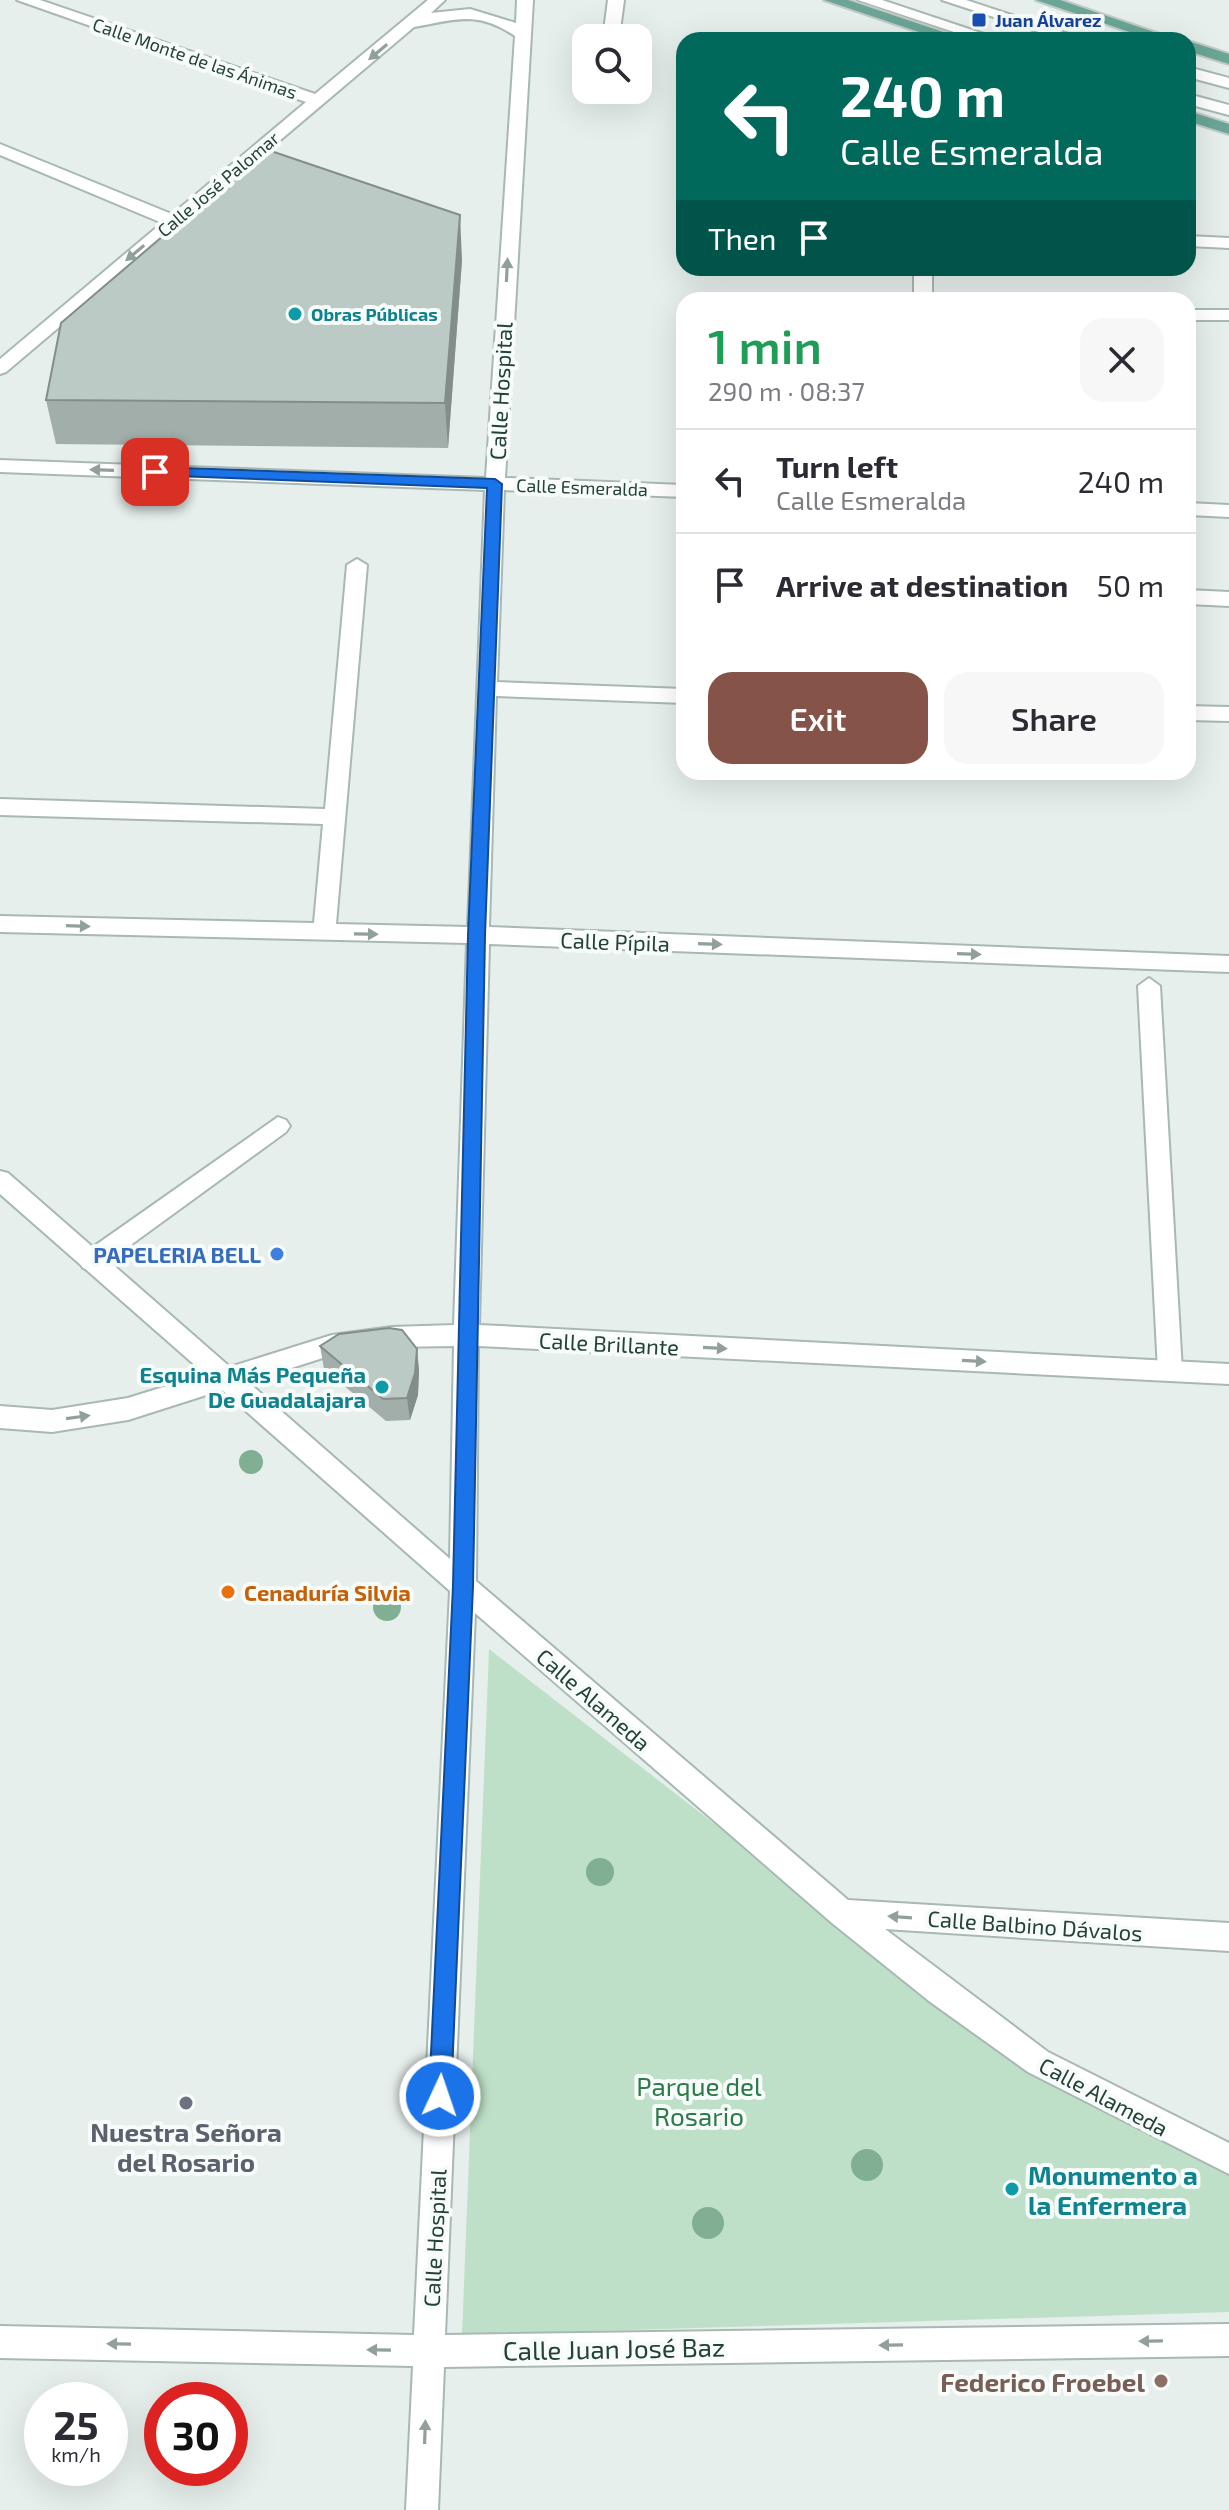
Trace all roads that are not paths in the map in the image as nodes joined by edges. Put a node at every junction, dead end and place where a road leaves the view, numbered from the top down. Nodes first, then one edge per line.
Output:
1 (25, 0) edge
2 (437, 0) edge
3 (525, 0) edge
4 (616, 0) edge
5 (832, 0) edge
6 (866, 0) edge
7 (950, 0) edge
8 (1044, 0) edge
9 (613, 24) edge
10 (411, 25) junction
11 (919, 32) edge
12 (968, 32) edge
13 (1053, 32) edge
14 (1144, 32) edge
15 (522, 34) junction
16 (1196, 49) edge
17 (1229, 59) edge
18 (1196, 74) edge
19 (1229, 83) edge
20 (319, 101) junction
21 (1196, 101) edge
22 (1229, 110) edge
23 (1196, 119) edge
24 (1229, 129) edge
25 (0, 149) edge
26 (173, 221) junction
27 (1196, 241) edge
28 (1229, 243) edge
29 (1196, 315) edge
30 (1229, 315) edge
31 (0, 368) edge
32 (0, 466) edge
33 (495, 484) junction
34 (676, 491) edge
35 (1196, 509) edge
36 (1229, 511) edge
37 (357, 565) dead end
38 (1196, 597) edge
39 (1229, 599) edge
40 (486, 689) junction
41 (676, 696) edge
42 (1196, 713) edge
43 (1229, 714) edge
44 (0, 807) edge
45 (334, 817) junction
46 (0, 924) edge
47 (324, 933) junction
48 (477, 935) junction
49 (1229, 964) edge
50 (1149, 986) dead end
51 (278, 1126) dead end
52 (0, 1180) edge
53 (91, 1261) junction
54 (466, 1335) junction
55 (1170, 1371) junction
56 (1229, 1374) edge
57 (222, 1377) junction
58 (0, 1417) edge
59 (463, 1586) junction
60 (842, 1913) junction
61 (1229, 1937) edge
62 (1229, 2159) edge
63 (1229, 2340) edge
64 (0, 2342) edge
65 (428, 2351) junction
66 (422, 2510) edge

1 - 20 street, Calle Monte de las Ánimas
2 - 10 street, Calle José Palomar
3 - 15 street, Calle Hospital
4 - 9 street
5 - 11 main road
6 - 12 street
7 - 13 street
8 - 14 main road
10 - 15 street
10 -> 20 street, Calle José Palomar
33 -> 15 street, Calle Hospital
16 - 17 main road
18 - 19 street
20 - 26 street, Calle José Palomar
21 - 22 street
23 - 24 main road
25 - 26 street
26 -> 31 street, Calle José Palomar
27 - 28 street
29 - 30 street
33 -> 32 street, Calle Esmeralda
33 - 34 street, Calle Esmeralda
33 - 40 street, Calle Hospital
35 - 36 street
37 - 45 street
38 - 39 street
40 - 41 street
40 - 48 street, Calle Hospital
42 - 43 street
44 - 45 street
45 - 47 street
46 -> 47 street, Calle Pípila
47 -> 48 street, Calle Pípila
48 -> 49 street, Calle Pípila
48 - 54 street, Calle Hospital
50 - 55 street
51 - 53 street
52 - 53 street, Calle Alameda
53 - 57 street, Calle Alameda
54 -> 55 street, Calle Brillante
54 - 57 street, Calle Brillante
54 - 59 street, Calle Hospital
55 - 56 street, Calle Brillante
58 -> 57 street, Calle Brillante
57 - 59 street, Calle Alameda
59 - 60 street, Calle Alameda
59 - 65 street, Calle Hospital
61 -> 60 street, Calle Balbino Dávalos
60 - 62 street, Calle Alameda
63 -> 65 street, Calle Juan José Baz
65 -> 64 street, Calle Juan José Baz
66 -> 65 street, Calle Hospital

